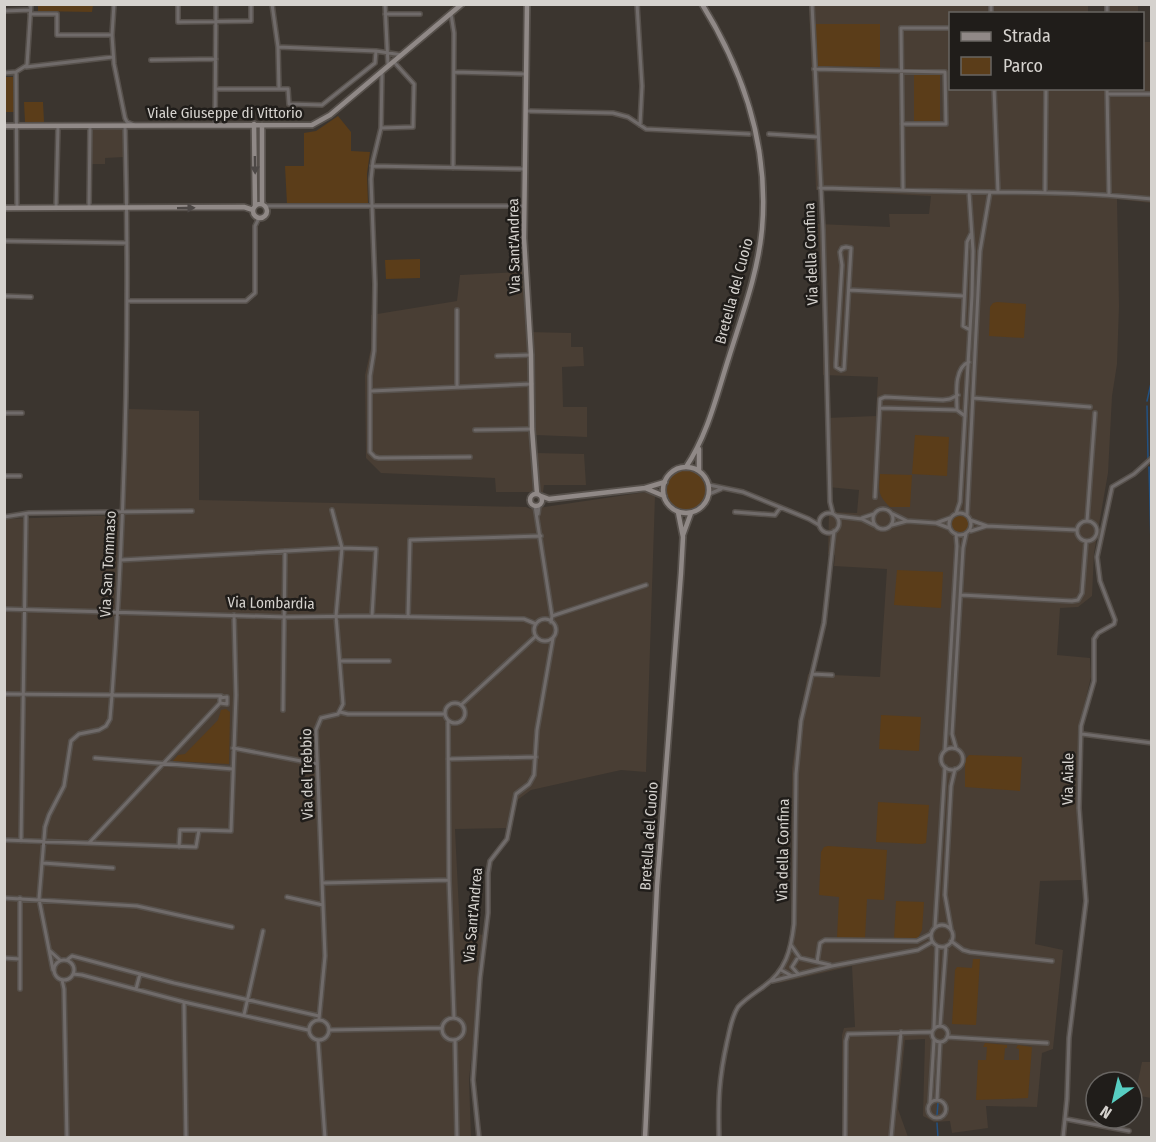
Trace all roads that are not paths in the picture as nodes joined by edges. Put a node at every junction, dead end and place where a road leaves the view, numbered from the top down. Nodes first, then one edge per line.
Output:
1 (31, 4) edge
2 (114, 4) edge
3 (178, 4) edge
4 (216, 4) edge
5 (251, 4) edge
6 (272, 4) edge
7 (385, 4) edge
8 (462, 4) edge
9 (527, 4) edge
10 (637, 4) edge
11 (702, 4) edge
12 (812, 4) edge
13 (4, 11) edge
14 (30, 12) junction
15 (385, 14) junction
16 (420, 14) dead end
17 (451, 14) junction
18 (216, 21) junction
19 (949, 28) edge
20 (112, 35) junction
21 (278, 47) junction
22 (376, 51) junction
23 (388, 52) junction
24 (403, 56) junction
25 (113, 57) junction
26 (216, 59) junction
27 (151, 60) dead end
28 (394, 62) junction
29 (26, 67) junction
30 (388, 67) junction
31 (814, 69) junction
32 (901, 71) junction
33 (16, 72) junction
34 (382, 72) junction
35 (453, 72) junction
36 (4, 73) edge
37 (527, 75) junction
38 (216, 89) junction
39 (279, 89) junction
40 (994, 90) edge
41 (1046, 90) edge
42 (1107, 90) edge
43 (1107, 94) junction
44 (1152, 94) edge
45 (526, 111) junction
46 (125, 118) junction
47 (254, 124) junction
48 (262, 124) junction
49 (902, 124) junction
50 (136, 125) junction
51 (215, 125) junction
52 (640, 125) junction
53 (4, 126) edge
54 (17, 126) junction
55 (58, 126) junction
56 (90, 126) junction
57 (114, 126) junction
58 (125, 126) junction
59 (381, 128) junction
60 (749, 134) dead end
61 (769, 134) dead end
62 (818, 137) junction
63 (372, 166) junction
64 (453, 168) junction
65 (525, 169) junction
66 (820, 188) junction
67 (903, 190) junction
68 (1045, 191) junction
69 (969, 192) junction
70 (990, 192) junction
71 (998, 192) junction
72 (1108, 194) junction
73 (1152, 199) edge
74 (524, 206) junction
75 (265, 207) junction
76 (371, 207) junction
77 (4, 208) edge
78 (17, 208) junction
79 (56, 208) junction
80 (89, 208) junction
81 (127, 208) junction
82 (254, 208) junction
83 (259, 218) junction
84 (972, 232) junction
85 (4, 242) edge
86 (127, 243) junction
87 (849, 290) junction
88 (4, 296) edge
89 (964, 296) junction
90 (31, 297) dead end
91 (128, 301) junction
92 (457, 310) dead end
93 (970, 330) junction
94 (531, 355) junction
95 (497, 356) dead end
96 (969, 362) junction
97 (532, 384) junction
98 (457, 386) junction
99 (371, 391) junction
100 (958, 395) junction
101 (973, 399) junction
102 (1090, 407) dead end
103 (880, 408) junction
104 (957, 410) junction
105 (4, 413) edge
106 (22, 413) dead end
107 (1095, 413) dead end
108 (965, 416) junction
109 (532, 429) junction
110 (475, 430) dead end
111 (699, 448) junction
112 (470, 457) dead end
113 (1152, 458) edge
114 (686, 467) junction
115 (699, 471) junction
116 (4, 476) edge
117 (20, 476) dead end
118 (664, 482) junction
119 (709, 485) junction
120 (645, 488) junction
121 (723, 488) junction
122 (537, 494) junction
123 (709, 494) junction
124 (664, 496) junction
125 (875, 497) dead end
126 (549, 499) junction
127 (830, 502) junction
128 (538, 505) junction
129 (780, 508) junction
130 (332, 510) dead end
131 (192, 511) dead end
132 (124, 512) junction
133 (678, 512) junction
134 (735, 512) dead end
135 (691, 513) junction
136 (826, 513) junction
137 (874, 513) junction
138 (26, 514) junction
139 (893, 514) junction
140 (956, 514) junction
141 (834, 515) junction
142 (967, 515) junction
143 (4, 516) edge
144 (952, 517) junction
145 (819, 518) junction
146 (848, 518) junction
147 (809, 519) junction
148 (861, 519) junction
149 (970, 520) junction
150 (1087, 520) junction
151 (907, 521) junction
152 (936, 523) junction
153 (819, 525) junction
154 (838, 525) junction
155 (891, 525) junction
156 (876, 526) junction
157 (987, 526) junction
158 (950, 528) junction
159 (1077, 530) junction
160 (834, 531) junction
161 (825, 532) junction
162 (967, 533) junction
163 (956, 534) junction
164 (541, 536) junction
165 (683, 537) junction
166 (832, 541) junction
167 (1086, 542) junction
168 (342, 548) junction
169 (285, 551) junction
170 (121, 560) junction
171 (646, 585) dead end
172 (961, 595) junction
173 (4, 609) edge
174 (25, 609) junction
175 (118, 611) junction
176 (234, 615) junction
177 (285, 616) junction
178 (336, 616) junction
179 (372, 616) junction
180 (552, 616) junction
181 (408, 617) junction
182 (551, 622) junction
183 (536, 624) junction
184 (536, 636) junction
185 (553, 638) junction
186 (339, 661) junction
187 (389, 661) dead end
188 (812, 674) junction
189 (832, 675) dead end
190 (4, 694) edge
191 (23, 694) junction
192 (112, 695) junction
193 (236, 695) junction
194 (224, 696) junction
195 (220, 703) junction
196 (225, 705) junction
197 (236, 705) junction
198 (461, 705) junction
199 (283, 710) dead end
200 (340, 712) junction
201 (444, 714) junction
202 (448, 722) junction
203 (1082, 734) junction
204 (1152, 743) edge
205 (233, 748) junction
206 (956, 748) junction
207 (945, 750) junction
208 (536, 757) junction
209 (95, 758) dead end
210 (448, 759) junction
211 (162, 764) junction
212 (317, 764) junction
213 (945, 767) junction
214 (233, 769) junction
215 (956, 769) junction
216 (199, 830) junction
217 (4, 840) edge
218 (21, 841) junction
219 (44, 842) junction
220 (88, 844) junction
221 (179, 847) junction
222 (43, 863) junction
223 (113, 868) dead end
224 (449, 880) junction
225 (322, 883) junction
226 (287, 897) dead end
227 (4, 898) edge
228 (20, 898) junction
229 (39, 899) junction
230 (323, 905) junction
231 (232, 927) dead end
232 (935, 927) junction
233 (951, 929) junction
234 (262, 931) dead end
235 (931, 934) junction
236 (951, 941) junction
237 (933, 942) junction
238 (791, 945) junction
239 (937, 946) junction
240 (946, 946) junction
241 (49, 950) junction
242 (4, 958) edge
243 (20, 959) junction
244 (798, 959) junction
245 (60, 960) junction
246 (67, 960) junction
247 (786, 961) junction
248 (1052, 961) dead end
249 (817, 962) junction
250 (832, 966) junction
251 (54, 969) junction
252 (781, 970) junction
253 (74, 972) junction
254 (140, 974) junction
255 (800, 975) junction
256 (794, 976) junction
257 (64, 980) junction
258 (771, 982) junction
259 (20, 989) dead end
260 (136, 989) junction
261 (248, 1000) junction
262 (184, 1002) junction
263 (244, 1015) junction
264 (319, 1017) junction
265 (454, 1018) junction
266 (940, 1026) junction
267 (442, 1028) junction
268 (934, 1028) junction
269 (308, 1030) junction
270 (329, 1030) junction
271 (901, 1032) junction
272 (931, 1032) junction
273 (947, 1037) junction
274 (318, 1040) junction
275 (455, 1040) junction
276 (934, 1040) junction
277 (940, 1042) junction
278 (1047, 1043) dead end
279 (937, 1100) junction
280 (930, 1103) junction
281 (1066, 1119) junction
282 (1129, 1131) dead end
283 (67, 1137) edge
284 (186, 1137) edge
285 (325, 1137) edge
286 (457, 1137) edge
287 (479, 1137) edge
288 (645, 1137) edge
289 (719, 1137) edge
290 (845, 1137) edge
291 (891, 1137) edge
292 (1063, 1137) edge

1 - 14 street
2 - 20 street
3 - 18 street
4 - 18 street
5 - 18 street
6 - 21 street
7 - 15 street
8 - 17 main road, Viale Giuseppe di Vittorio
9 - 37 main road, Via Sant'Andrea
10 - 52 street
11 - 111 main road, Bretella del Cuoio
12 - 31 street, Via della Confina
13 - 14 street
14 - 20 street
14 - 29 street
15 - 16 street
15 - 23 street
17 - 24 main road, Viale Giuseppe di Vittorio
17 - 35 street
18 - 26 street
19 - 32 street
20 - 25 street
21 - 22 street
21 - 39 street
22 - 23 street
22 - 39 street
23 - 24 street
23 - 30 street
24 - 28 main road, Viale Giuseppe di Vittorio
25 - 29 street
25 - 46 street
26 - 27 street
26 - 38 street
28 - 30 main road, Viale Giuseppe di Vittorio
28 - 59 street
29 - 33 street
30 - 34 main road, Viale Giuseppe di Vittorio
31 - 32 street
31 - 62 street, Via della Confina
32 - 49 street
32 - 49 street
33 - 36 street
33 - 54 street
34 - 48 main road, Viale Giuseppe di Vittorio
34 - 59 street
35 - 37 street
35 - 64 street
37 - 45 main road, Via Sant'Andrea
38 - 39 street
38 - 51 street
40 - 71 street
41 - 68 street
42 - 43 street
43 - 44 street
43 - 72 street
45 - 52 street
45 - 65 main road, Via Sant'Andrea
46 - 50 street
46 - 57 street
47 - 48 main road, Viale Giuseppe di Vittorio
47 - 51 main road, Viale Giuseppe di Vittorio
47 -> 82 main road
48 - 75 main road
49 - 67 street
50 - 51 main road, Viale Giuseppe di Vittorio
50 - 58 main road, Viale Giuseppe di Vittorio
52 - 60 street
53 - 54 main road, Viale Giuseppe di Vittorio
54 - 55 main road, Viale Giuseppe di Vittorio
54 - 78 street
55 - 56 main road, Viale Giuseppe di Vittorio
55 - 79 street
56 - 57 main road, Viale Giuseppe di Vittorio
56 - 80 street
57 - 58 main road, Viale Giuseppe di Vittorio
58 - 81 street, Via San Tommaso
59 - 63 street
61 - 62 street
62 - 66 street, Via della Confina
63 - 64 street
63 - 76 street
64 - 65 street
65 - 74 main road, Via Sant'Andrea
66 - 67 street
66 - 127 street, Via della Confina
67 - 69 street
68 - 71 street
68 - 72 street
69 - 70 street
69 - 84 street
70 - 71 street
70 - 101 street
72 - 73 street
74 - 76 street
74 - 94 main road, Via Sant'Andrea
75 - 76 street
75 - 82 main road
75 - 83 main road
76 - 99 street
77 - 78 main road
78 - 79 main road
79 - 80 main road
80 - 81 main road
81 -> 82 main road
81 - 86 street, Via San Tommaso
82 - 83 main road
83 - 91 street
84 - 89 street
84 - 93 street
85 - 86 street
86 - 91 street, Via San Tommaso
87 - 87 street
87 - 89 street
88 - 90 street
89 - 93 street
91 - 132 street, Via San Tommaso
92 - 98 street
93 - 96 street
94 - 95 street
94 - 97 main road, Via Sant'Andrea
96 - 100 street
96 - 108 street
97 - 98 street
97 - 109 main road, Via Sant'Andrea
98 - 99 street
99 - 112 street
100 - 103 street
100 - 104 street
101 - 102 street
101 - 142 street
103 - 104 street
103 - 125 street
104 - 108 street
105 - 106 street
107 - 150 street
108 - 140 street
109 - 110 street
109 - 122 main road, Via Sant'Andrea
111 - 114 main road, Bretella del Cuoio
111 - 115 main road, Bretella del Cuoio
113 - 203 street, Via Aiale
114 - 115 main road
114 - 118 main road, Bretella del Cuoio
115 - 119 main road
116 - 117 street
118 - 120 main road, Bretella del Cuoio
118 - 124 main road
119 - 121 street
119 - 123 main road
120 - 124 main road
120 - 126 main road, Bretella del Cuoio
121 - 123 street
121 - 129 street
122 - 126 main road
122 - 128 main road
122 - 128 main road
123 - 135 main road, Bretella del Cuoio
124 - 133 main road, Bretella del Cuoio
126 - 128 main road
127 - 136 street, Via della Confina
127 - 141 street, Via della Confina
128 - 164 street, Via Sant'Andrea
129 - 134 street
129 - 147 street
130 - 168 street
131 - 132 street
132 - 138 street
132 - 170 street, Via San Tommaso
133 - 135 main road
133 - 165 main road, Bretella del Cuoio
135 - 165 main road, Bretella del Cuoio
136 - 141 street
136 - 145 street
137 - 139 street
137 - 148 street
137 - 156 street
138 - 143 street
138 - 174 street
139 - 151 street
139 - 155 street
140 - 142 street
140 - 144 street
141 - 146 street
141 - 154 street, Via della Confina
142 - 149 street
144 - 152 street
144 - 158 street
145 - 147 street
145 - 153 street
146 - 148 street
146 - 154 street
147 - 153 street
148 - 156 street
149 - 157 street
149 - 162 street
150 - 159 street
150 - 167 street
151 - 152 street
151 - 155 street
152 - 158 street
153 - 161 street
154 - 160 street, Via della Confina
155 - 156 street
157 - 159 street
157 - 162 street
158 - 163 street
159 - 167 street
160 - 161 street
160 - 166 street, Via della Confina
161 - 166 street
162 - 163 street
162 - 172 street
163 - 207 street
164 - 180 street, Via Sant'Andrea
164 - 181 street
165 - 288 main road, Bretella del Cuoio
166 - 188 street, Via della Confina
167 - 172 street
168 - 169 street
168 - 178 street
168 - 179 street
169 - 170 street
169 - 177 street
170 - 175 street, Via San Tommaso
171 - 180 street
172 - 206 street
173 - 174 street, Via Lombardia
174 - 175 street, Via Lombardia
174 - 191 street
175 - 176 street, Via Lombardia
175 - 192 street, Via San Tommaso
176 - 177 street, Via Lombardia
176 - 193 street
177 - 178 street, Via Lombardia
177 - 199 street
178 - 179 street, Via Lombardia
178 - 186 street
179 - 181 street, Via Lombardia
180 - 182 street, Via Sant'Andrea
181 - 183 street, Via Lombardia
182 - 183 street
182 - 185 street, Via Sant'Andrea
183 - 184 street
184 - 185 street
184 - 198 street
185 - 208 street, Via Sant'Andrea
186 - 187 street
186 - 200 street
188 - 189 street
188 - 238 street, Via della Confina
190 - 191 street
191 - 192 street
191 - 218 street
192 - 194 street
192 - 219 street, Via San Tommaso
193 - 194 street
193 - 197 street
194 - 195 street
194 - 196 street
195 - 196 street
195 - 211 street
196 - 197 street
197 - 205 street
198 - 201 street
198 - 202 street
200 - 201 street
200 - 212 street, Via del Trebbio
201 - 202 street
202 - 210 street
203 - 204 street
203 - 281 street, Via Aiale
205 - 212 street
205 - 214 street
206 - 207 street
206 - 215 street
207 - 213 street
208 - 210 street
208 - 287 street, Via Sant'Andrea
209 - 211 street
210 - 224 street
211 - 214 street
211 - 220 street
212 - 225 street, Via del Trebbio
213 - 215 street
213 - 232 street
214 - 216 street
215 - 233 street
216 - 221 street
216 - 221 street
217 - 218 street
218 - 219 street
219 - 220 street
219 - 222 street, Via San Tommaso
220 - 221 street
222 - 223 street
222 - 229 street, Via San Tommaso
224 - 225 street
224 - 265 street
225 - 230 street, Via del Trebbio
226 - 230 street
227 - 228 street
228 - 229 street
228 - 243 street
229 - 231 street
229 - 241 street, Via San Tommaso
230 - 264 street, Via del Trebbio
232 - 233 street
232 - 235 street
233 - 236 street
234 - 261 street
235 - 237 street
235 - 249 street
236 - 240 street
236 - 248 street
237 - 239 street
237 - 250 street
238 - 244 street
238 - 247 street, Via della Confina
239 - 240 street
239 - 268 street
240 - 266 street
241 - 245 street
241 - 251 street, Via San Tommaso
242 - 243 street
243 - 259 street
244 - 247 street
244 - 249 street
244 - 255 street
245 - 246 street
245 - 251 street
246 - 253 street
246 - 254 street
247 - 252 street, Via della Confina
249 - 250 street
250 - 255 street
251 - 257 street, Via San Tommaso
252 - 256 street
252 - 258 street, Via della Confina
253 - 257 street
253 - 260 street
254 - 260 street
254 - 261 street
255 - 256 street
256 - 258 street
257 - 283 street, Via San Tommaso
258 - 289 street, Via della Confina
260 - 262 street
261 - 263 street
261 - 264 street
262 - 263 street
262 - 284 street
263 - 269 street
264 - 269 street
264 - 270 street
265 - 267 street
265 - 275 street
266 - 268 street
266 - 273 street
267 - 270 street
267 - 275 street
268 - 272 street
269 - 274 street
270 - 274 street
271 - 272 street
271 - 290 street
271 - 291 street
272 - 276 street
273 - 277 street
273 - 278 street
274 - 285 street
275 - 286 street
276 - 277 street
276 - 280 street
277 - 279 street
279 - 280 street
279 - 280 street
281 - 282 street
281 - 292 street, Via Aiale

